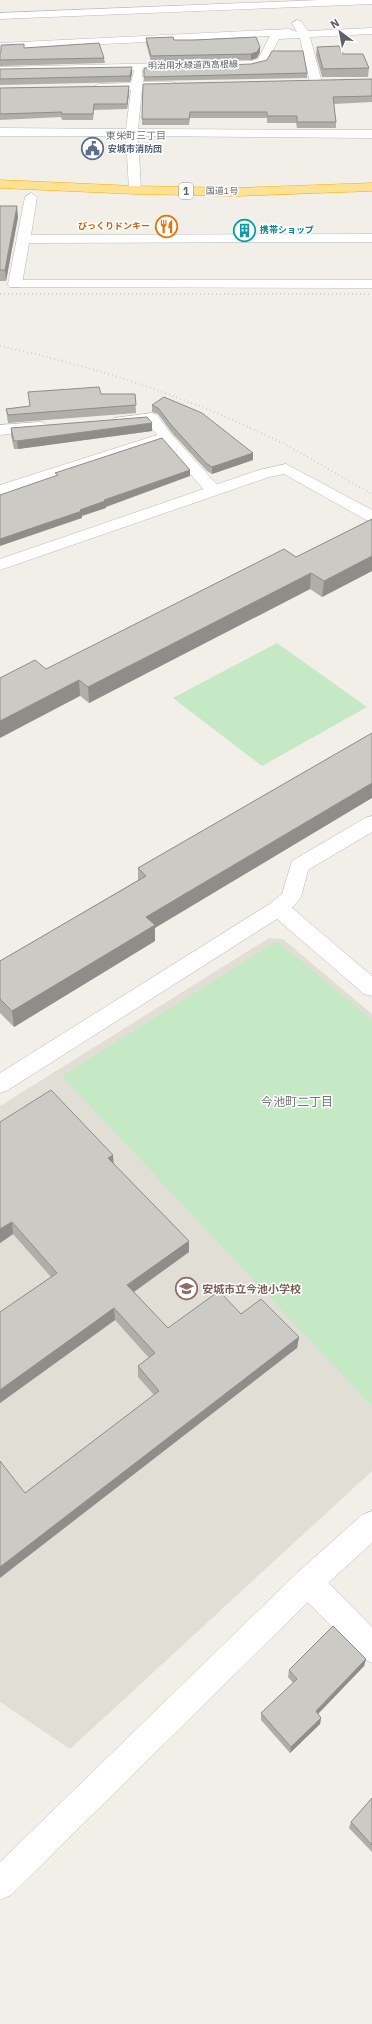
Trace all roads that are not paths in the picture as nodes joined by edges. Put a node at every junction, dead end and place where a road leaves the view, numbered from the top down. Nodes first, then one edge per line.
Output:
1 (98, 0) edge
2 (372, 1) edge
3 (287, 4) junction
4 (100, 12) junction
5 (0, 16) edge
6 (110, 21) dead end
7 (372, 28) edge
8 (121, 29) dead end
9 (372, 31) edge
10 (302, 33) junction
11 (138, 39) junction
12 (0, 46) edge
13 (138, 66) junction
14 (0, 70) edge
15 (301, 83) edge
16 (184, 85) edge
17 (138, 86) junction
18 (84, 87) edge
19 (0, 132) edge
20 (132, 133) junction
21 (372, 134) edge
22 (0, 184) edge
23 (372, 187) edge
24 (135, 190) junction
25 (0, 196) edge
26 (31, 198) junction
27 (372, 199) edge
28 (372, 238) edge
29 (24, 239) junction
30 (372, 284) edge
31 (106, 422) edge
32 (53, 426) edge
33 (0, 430) edge
34 (166, 437) junction
35 (0, 490) edge
36 (214, 490) junction
37 (372, 517) edge
38 (0, 565) edge
39 (372, 823) edge
40 (278, 908) junction
41 (372, 988) edge
42 (0, 1084) edge
43 (372, 1525) edge
44 (308, 1582) junction
45 (372, 1648) edge
46 (0, 1884) edge

1 - 4 street
2 - 3 street
3 - 4 street
3 - 10 street
4 - 5 street
4 - 6 street
7 - 10 street
8 - 11 street
9 - 10 street, 明治用水緑道西高根線
10 - 11 street
10 - 13 street, 明治用水緑道西高根線
10 - 15 street
11 - 12 street
11 - 13 street
13 - 14 street, 明治用水緑道西高根線
13 - 17 street
16 - 17 street
17 - 18 street
17 - 20 street
19 - 20 street
20 - 21 street
20 - 24 street
22 - 24 highway, 国道1号 / 1
23 - 24 highway, 国道1号 / 1
25 - 26 highway, 国道1号 / 1
26 - 27 highway, 国道1号 / 1
26 - 29 street
28 - 29 street
29 - 30 street
31 - 34 street
32 - 33 street
34 - 35 street
34 - 36 street
36 - 37 street
36 - 38 street
39 - 40 street
40 - 41 street
40 - 42 street
43 - 44 street
44 - 45 street
44 - 46 street

